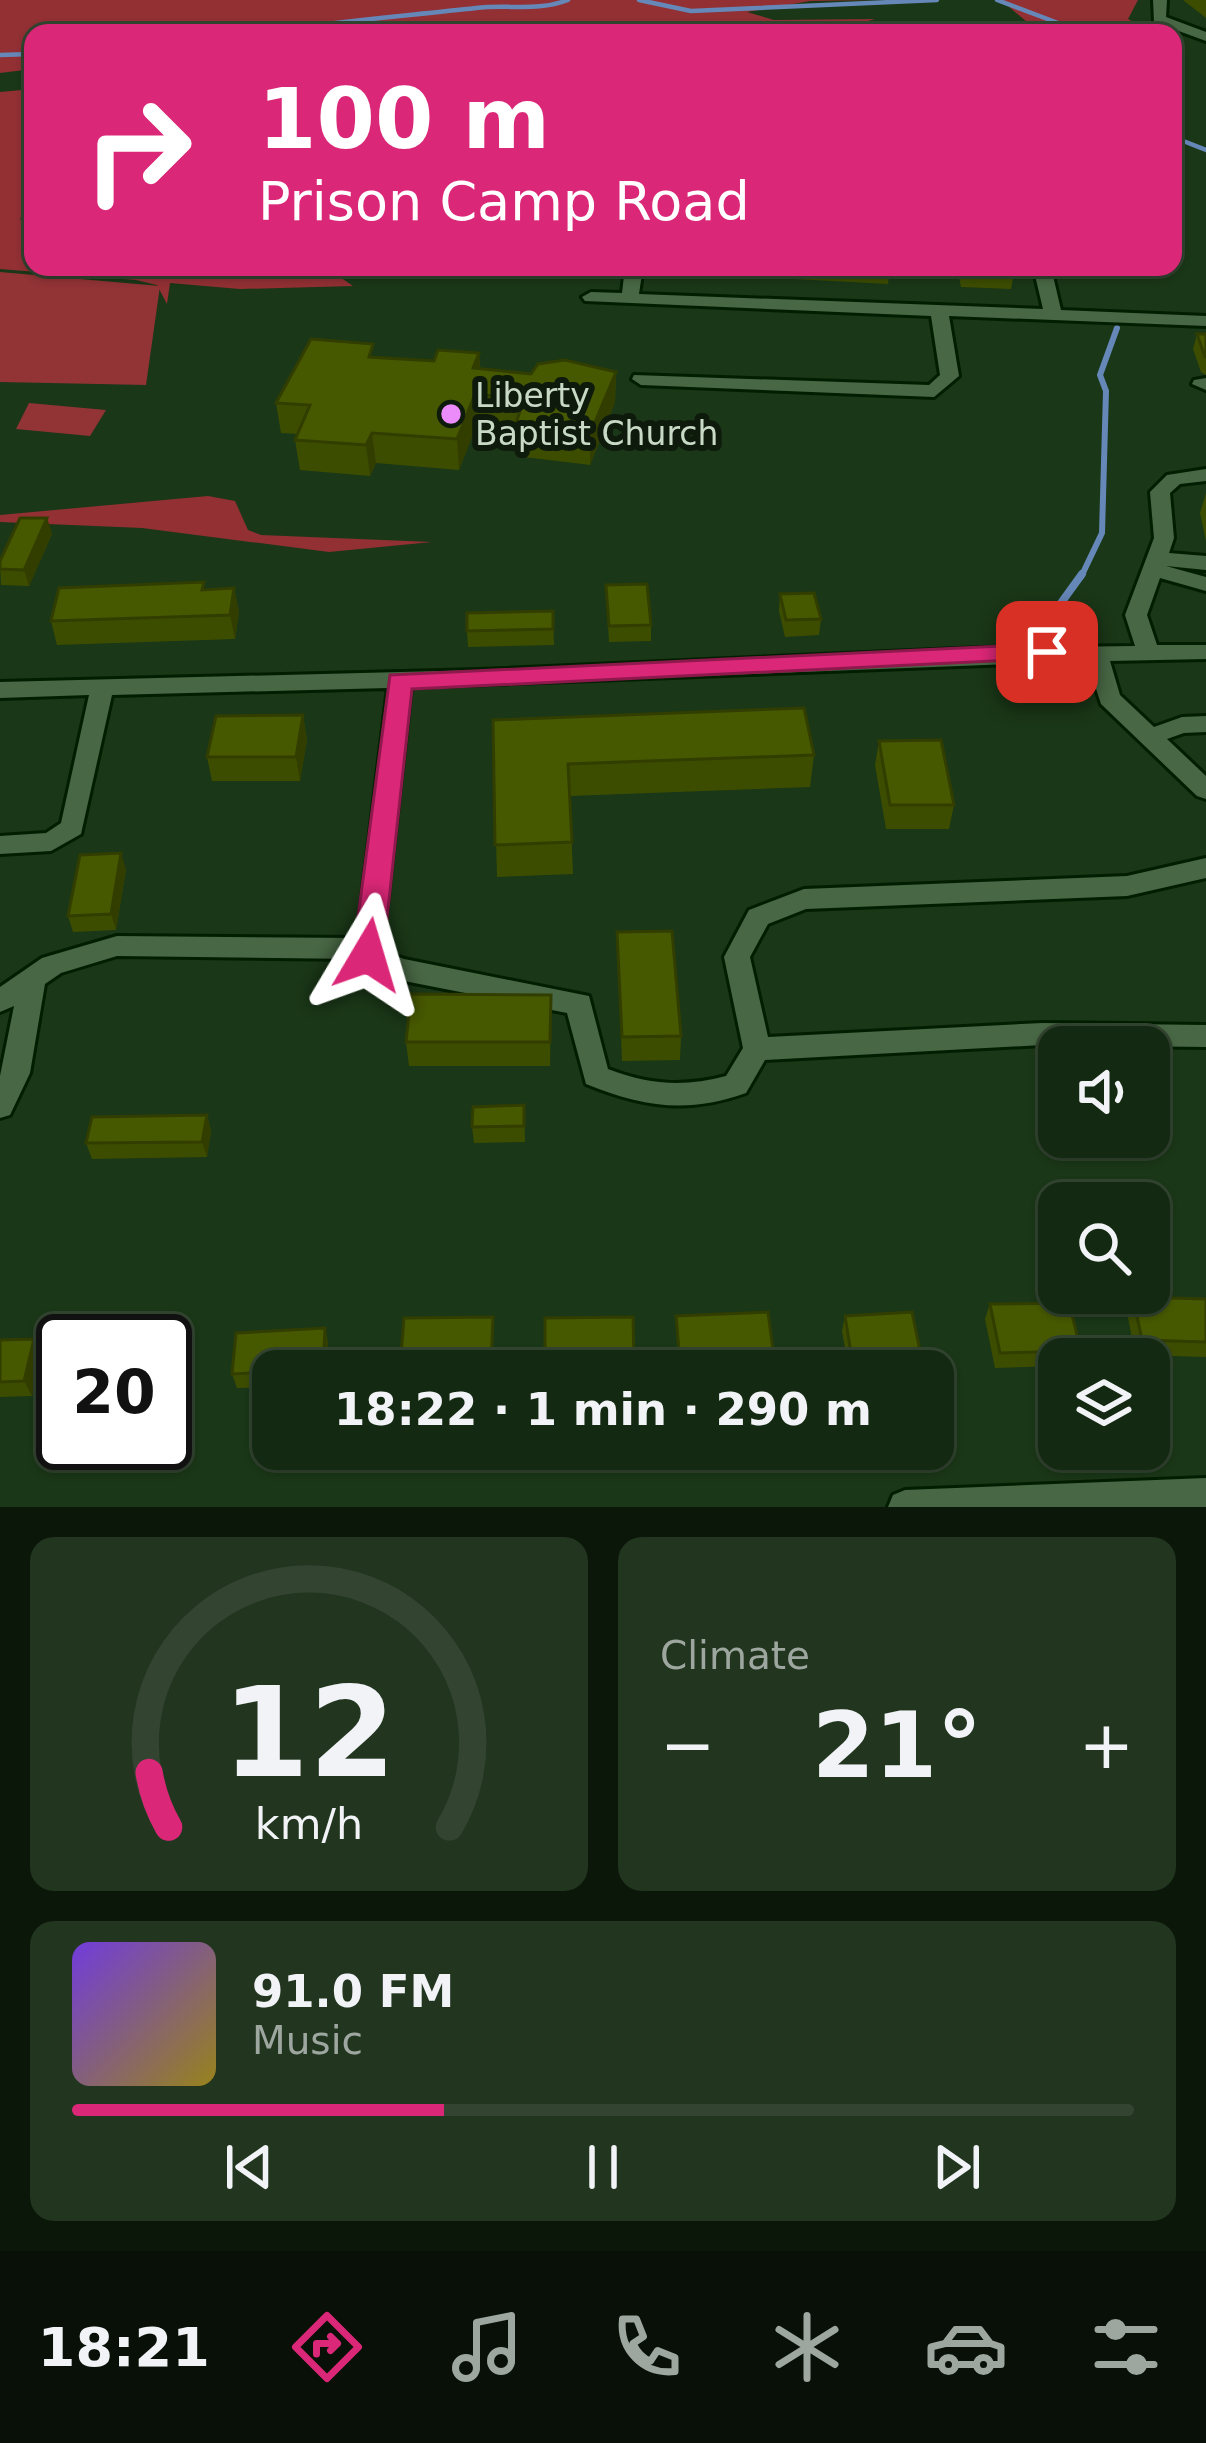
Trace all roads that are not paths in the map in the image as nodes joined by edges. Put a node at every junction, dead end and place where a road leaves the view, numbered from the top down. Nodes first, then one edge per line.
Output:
1 (1160, 0) edge
2 (1172, 24) edge
3 (633, 276) edge
4 (1044, 276) edge
5 (591, 297) dead end
6 (630, 298) junction
7 (940, 310) junction
8 (1053, 315) junction
9 (1206, 321) edge
10 (640, 380) dead end
11 (1206, 475) edge
12 (1206, 563) edge
13 (1154, 564) junction
14 (1206, 584) edge
15 (1096, 652) junction
16 (1148, 652) junction
17 (1206, 652) edge
18 (400, 681) junction
19 (102, 688) junction
20 (0, 690) edge
21 (1206, 724) edge
22 (1150, 737) junction
23 (1206, 790) edge
24 (0, 845) edge
25 (1206, 868) edge
26 (369, 949) junction
27 (33, 976) junction
28 (0, 1001) edge
29 (1206, 1036) edge
30 (757, 1048) junction
31 (0, 1106) edge
32 (1206, 1495) edge
33 (905, 1507) edge

1 - 2 street
3 - 6 street
4 - 8 street
5 - 6 street
6 - 7 street
7 - 8 street
7 - 10 street
8 - 9 street
11 - 13 street
12 - 13 street
13 - 14 street
13 - 16 street
15 - 16 street
15 - 18 street
15 - 22 street
16 - 17 street
18 - 19 street
18 - 26 street
19 - 20 street
19 - 24 street
21 - 22 street
22 - 23 street
25 - 30 street
26 - 27 street
26 - 30 street
27 - 28 street
27 - 31 street
29 - 30 street
32 - 33 street

